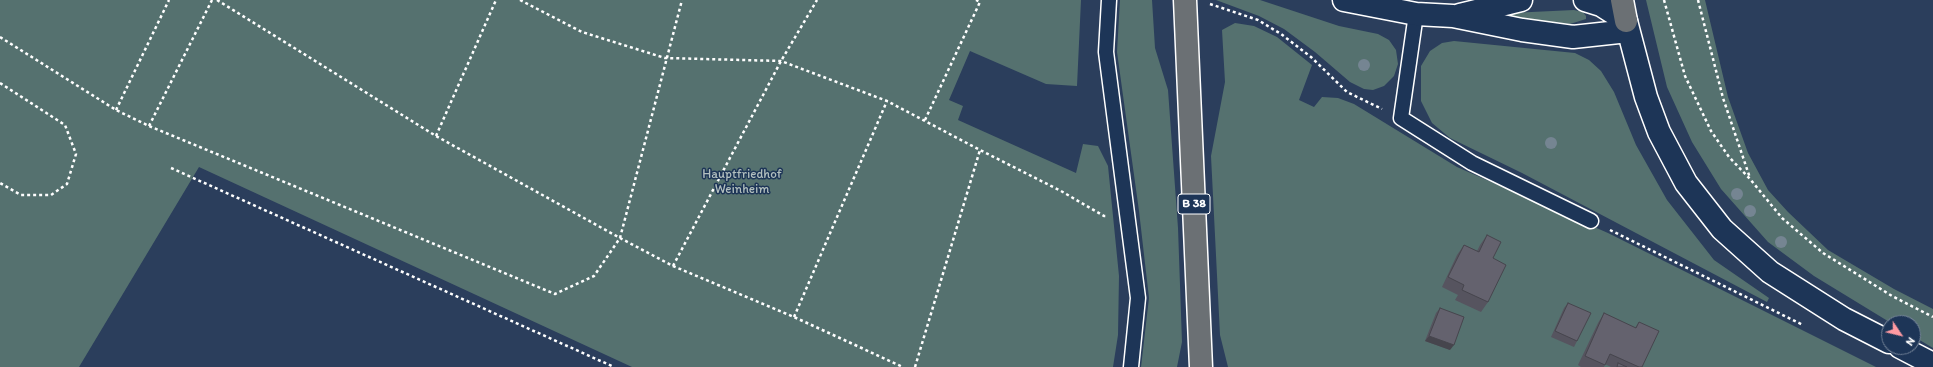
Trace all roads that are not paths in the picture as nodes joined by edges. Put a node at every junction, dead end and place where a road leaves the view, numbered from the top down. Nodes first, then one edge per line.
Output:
1 (1109, 0) edge
2 (1344, 0) edge
3 (1522, 0) edge
4 (1585, 0) edge
5 (1622, 0) edge
6 (1195, 1) edge
7 (1416, 14) junction
8 (1453, 16) junction
9 (1627, 26) junction
10 (1591, 221) road end
11 (1881, 338) edge
12 (1916, 355) edge
13 (1933, 364) edge
14 (1131, 367) edge
15 (1201, 367) edge

1 - 14 lane
2 - 7 main road
3 - 8 main road
4 - 9 main road
5 - 9 main road
6 - 15 main road, B 38
7 - 8 main road
7 - 10 lane
8 - 9 main road
9 - 11 main road
12 - 13 main road

